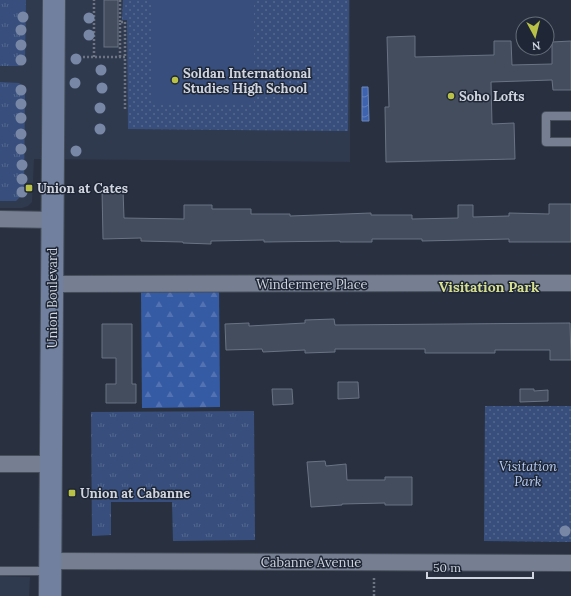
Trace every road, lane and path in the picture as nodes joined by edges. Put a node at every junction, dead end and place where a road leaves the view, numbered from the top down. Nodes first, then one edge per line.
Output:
1 (54, 0) edge
2 (94, 0) edge
3 (120, 0) edge
4 (120, 22) junction
5 (83, 57) dead end
6 (94, 57) junction
7 (120, 57) junction
8 (125, 57) junction
9 (125, 110) dead end
10 (571, 116) edge
11 (571, 142) edge
12 (0, 220) edge
13 (53, 220) junction
14 (571, 283) edge
15 (52, 284) junction
16 (0, 464) edge
17 (51, 464) junction
18 (571, 563) edge
19 (50, 566) junction
20 (0, 571) edge
21 (374, 578) dead end
22 (50, 596) edge
23 (374, 596) edge

1 - 13 main road, Union Boulevard
2 - 6 path
3 - 4 path
4 - 7 path
4 - 8 path
5 - 6 path
6 - 7 path
7 - 8 path
8 - 9 path
10 - 11 lane
12 - 13 street
13 - 15 main road, Union Boulevard
14 - 15 street, Windermere Place
15 - 17 main road, Union Boulevard
16 - 17 street
17 - 19 main road, Union Boulevard
18 - 19 street, Cabanne Avenue
19 - 20 lane
19 - 22 main road, Union Boulevard
21 - 23 path

